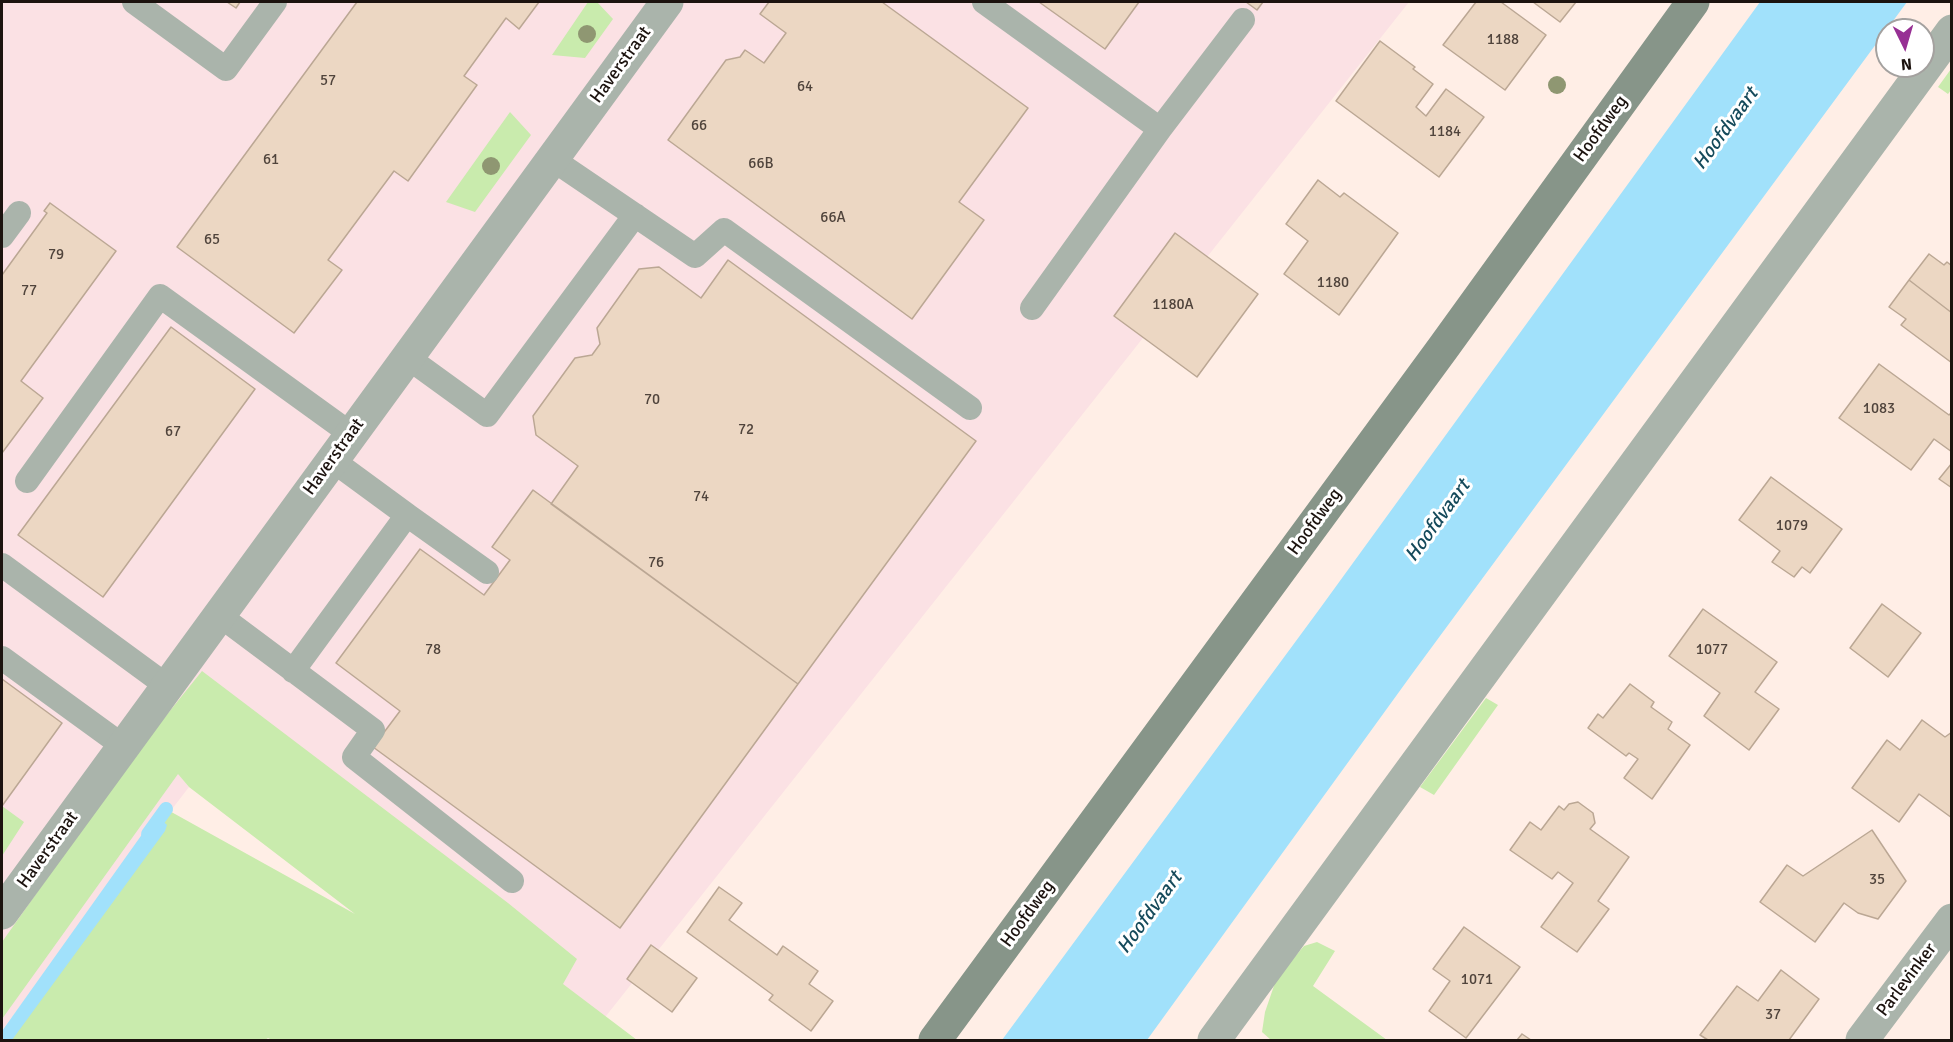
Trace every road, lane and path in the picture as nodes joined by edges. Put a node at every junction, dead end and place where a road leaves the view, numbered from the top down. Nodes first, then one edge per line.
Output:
1 (134, 2) edge
2 (275, 2) edge
3 (667, 2) edge
4 (984, 2) edge
5 (1693, 2) edge
6 (1243, 20) dead end
7 (1952, 31) edge
8 (1160, 129) junction
9 (552, 159) junction
10 (19, 213) dead end
11 (635, 215) junction
12 (2, 236) edge
13 (1032, 308) dead end
14 (407, 357) junction
15 (970, 408) dead end
16 (351, 435) junction
17 (332, 460) junction
18 (27, 481) dead end
19 (407, 515) junction
20 (2, 565) edge
21 (487, 572) dead end
22 (219, 615) junction
23 (2, 658) edge
24 (293, 670) junction
25 (167, 686) junction
26 (123, 746) junction
27 (512, 881) dead end
28 (2, 913) edge
29 (1952, 920) edge
30 (935, 1041) edge
31 (1214, 1041) edge
32 (1862, 1041) edge

1 - 2 lane
3 - 9 street, Haverstraat
4 - 8 lane
5 - 30 street, Hoofdweg
6 - 8 lane
7 - 31 street
8 - 13 lane
9 - 11 lane
9 - 14 street, Haverstraat
10 - 12 lane
11 - 14 lane
11 - 15 lane
14 - 16 street, Haverstraat
16 - 17 street, Haverstraat
16 - 18 lane
17 - 19 lane
17 - 22 street, Haverstraat
19 - 21 lane
19 - 24 lane
20 - 25 lane
22 - 24 lane
22 - 25 street, Haverstraat
23 - 26 lane
24 - 27 lane
25 - 26 street, Haverstraat
26 - 28 street, Haverstraat
29 - 32 street, Parlevinker

